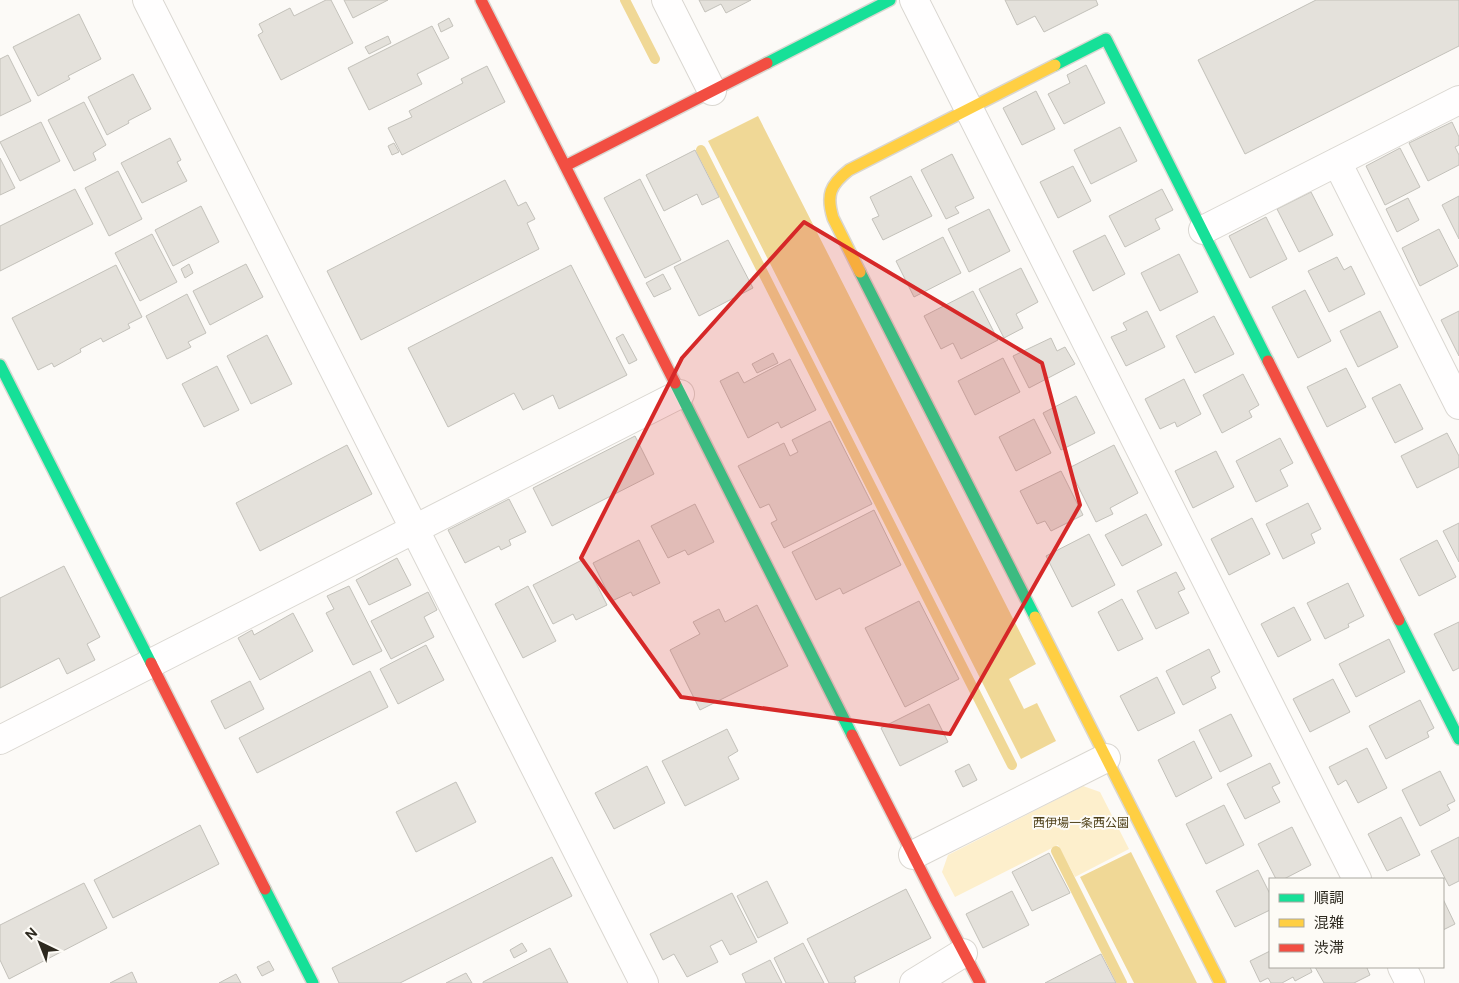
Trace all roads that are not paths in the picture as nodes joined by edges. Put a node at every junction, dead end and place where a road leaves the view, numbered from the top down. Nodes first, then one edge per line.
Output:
1 (147, 0) edge
2 (481, 0) edge
3 (666, 0) edge
4 (890, 0) edge
5 (914, 0) edge
6 (712, 91) junction
7 (1459, 100) edge
8 (969, 108) junction
9 (1337, 162) junction
10 (565, 166) junction
11 (1203, 230) junction
12 (0, 365) edge
13 (680, 394) junction
14 (1459, 405) edge
15 (414, 529) junction
16 (151, 663) junction
17 (1459, 739) edge
18 (0, 740) edge
19 (1106, 758) junction
20 (913, 855) junction
21 (1357, 878) edge
22 (963, 953) junction
23 (1402, 968) edge
24 (313, 983) edge
25 (644, 983) edge
26 (914, 983) edge
27 (980, 983) edge
28 (1220, 983) edge
29 (1410, 983) edge

1 - 15 street
2 - 10 street
3 - 6 street
4 - 6 street
5 - 8 street
6 - 10 street
7 - 9 street
8 - 11 street
8 - 19 street
8 - 21 street
9 - 11 street
9 - 14 street
10 - 13 street
11 - 17 street
12 - 16 street
13 - 15 street
13 - 20 street
15 - 16 street
15 - 25 street
16 - 18 street
16 - 24 street
19 - 20 street
19 - 28 street
20 - 22 street
22 - 26 street
22 - 27 street
23 - 29 street

